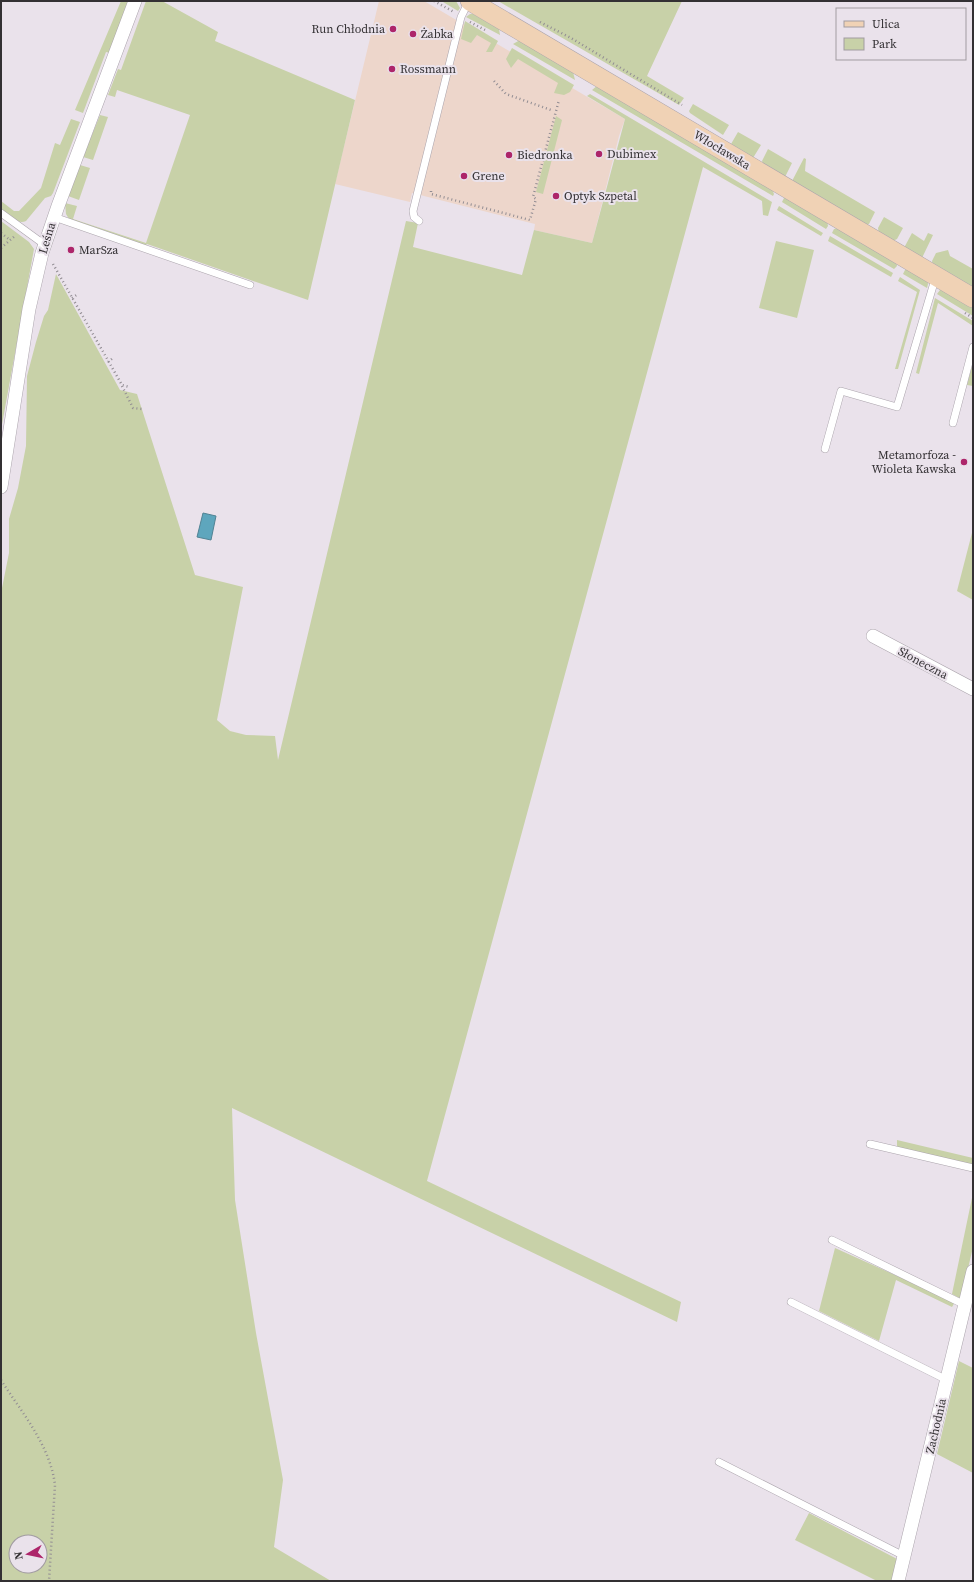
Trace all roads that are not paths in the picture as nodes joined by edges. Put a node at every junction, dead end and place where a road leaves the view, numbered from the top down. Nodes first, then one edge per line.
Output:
1 (135, 1) edge
2 (470, 1) edge
3 (1, 213) edge
4 (54, 217) junction
5 (419, 221) dead end
6 (44, 246) junction
7 (936, 276) junction
8 (250, 285) dead end
9 (973, 298) edge
10 (973, 347) edge
11 (954, 423) dead end
12 (825, 450) dead end
13 (1, 487) edge
14 (873, 636) dead end
15 (973, 689) edge
16 (870, 1144) dead end
17 (973, 1168) edge
18 (832, 1240) dead end
19 (973, 1271) edge
20 (791, 1302) dead end
21 (965, 1305) junction
22 (947, 1380) junction
23 (719, 1462) dead end
24 (904, 1556) junction
25 (898, 1581) edge

1 - 4 street, Leśna
2 - 5 lane
2 - 7 main road, Włocławska
3 - 6 lane
4 - 6 street, Leśna
4 - 8 lane
6 - 13 street, Leśna
7 - 9 main road, Włocławska
7 - 12 lane
10 - 11 lane
14 - 15 street, Słoneczna
16 - 17 lane
18 - 21 lane
19 - 21 street, Zachodnia
20 - 22 lane
21 - 22 street, Zachodnia
22 - 24 street, Zachodnia
23 - 24 lane
24 - 25 street, Zachodnia

